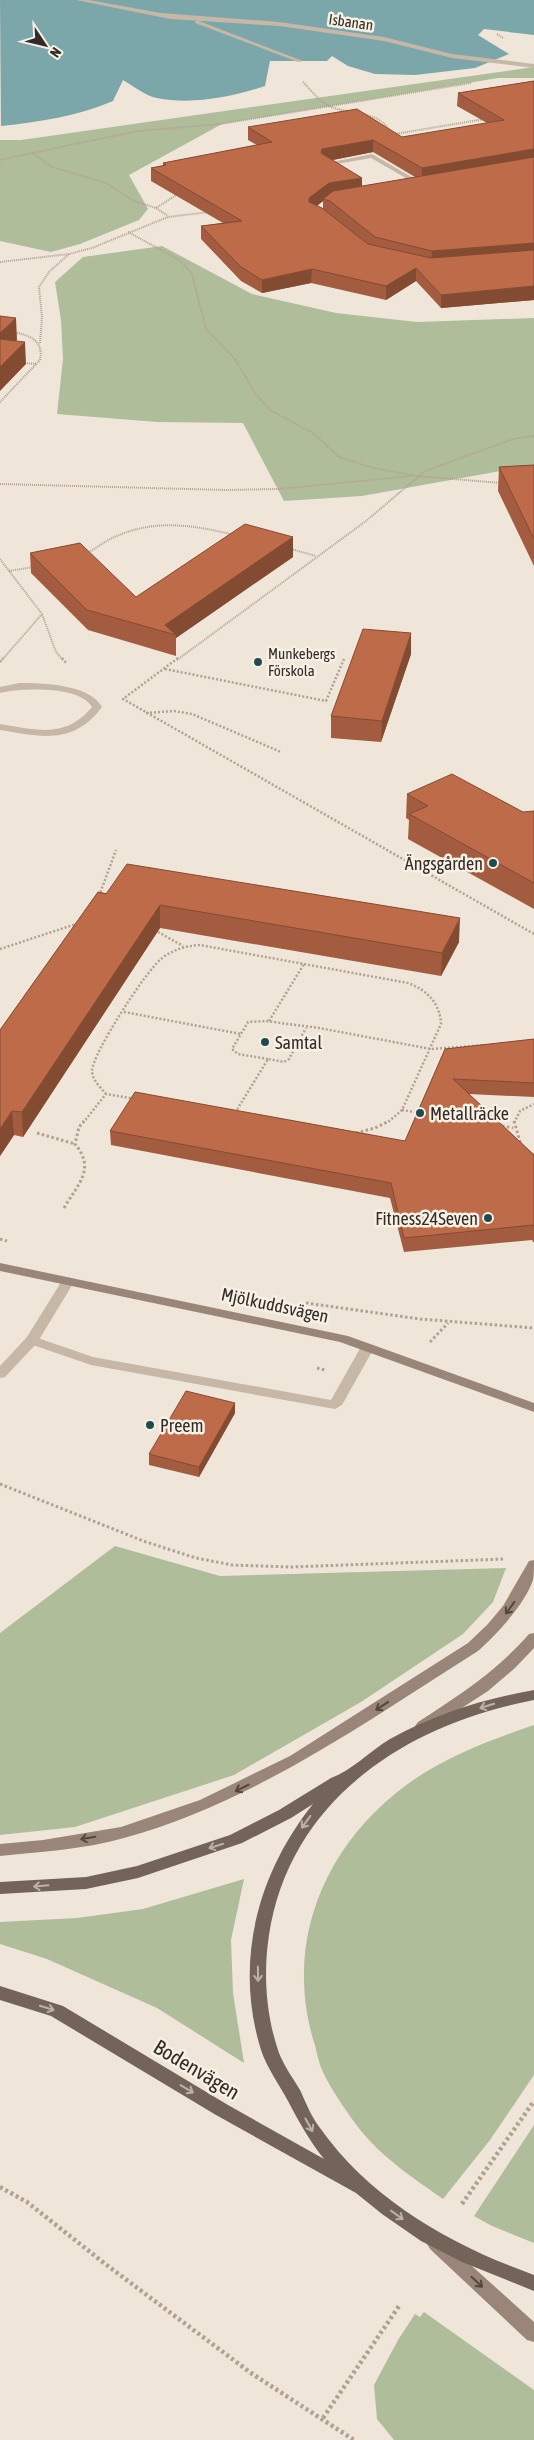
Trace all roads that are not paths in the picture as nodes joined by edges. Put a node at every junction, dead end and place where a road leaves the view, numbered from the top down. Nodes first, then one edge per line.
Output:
1 (79, 0) edge
2 (162, 15) junction
3 (300, 61) road end
4 (534, 66) edge
5 (333, 169) edge
6 (429, 183) edge
7 (420, 184) junction
8 (410, 186) edge
9 (0, 690) edge
10 (0, 727) edge
11 (0, 1267) edge
12 (68, 1282) junction
13 (32, 1340) junction
14 (367, 1348) junction
15 (0, 1374) edge
16 (534, 1408) edge
17 (534, 1566) edge
18 (534, 1638) edge
19 (534, 1695) edge
20 (392, 1745) junction
21 (365, 1763) junction
22 (0, 1850) edge
23 (0, 1888) edge
24 (0, 1993) edge
25 (367, 2192) junction
26 (428, 2237) junction
27 (534, 2283) edge
28 (534, 2334) edge

1 - 2 street, Isbanan
2 - 3 street, Isbanan
2 - 4 street, Isbanan
5 - 7 street
6 - 7 street
7 - 8 street
9 - 10 street
11 - 12 street, Mjölkuddsvägen
12 - 13 street
12 - 14 street, Mjölkuddsvägen
13 - 14 street
13 - 15 street
14 - 16 street, Mjölkuddsvägen
17 -> 22 street
18 - 20 street
19 -> 20 main road
20 - 21 main road
21 -> 23 main road
21 -> 25 main road
24 -> 25 main road, Bodenvägen
25 -> 26 main road
26 - 27 main road
26 -> 28 street

